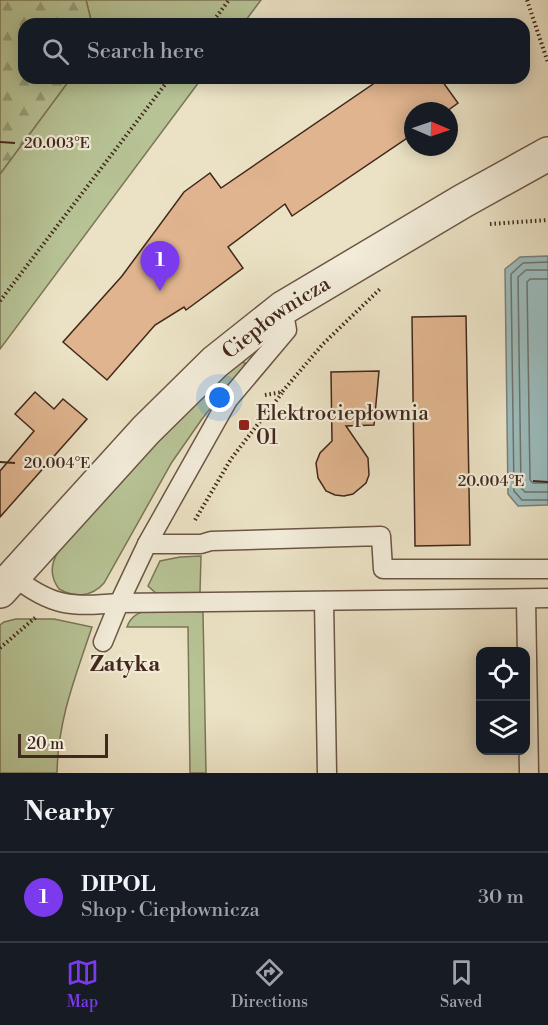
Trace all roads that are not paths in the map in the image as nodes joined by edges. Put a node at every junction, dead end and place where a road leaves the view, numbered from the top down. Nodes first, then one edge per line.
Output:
1 (548, 154) edge
2 (283, 308) junction
3 (147, 544) junction
4 (548, 569) edge
5 (7, 584) edge
6 (548, 598) edge
7 (526, 599) junction
8 (324, 601) junction
9 (119, 603) junction
10 (103, 642) dead end
11 (327, 773) edge
12 (529, 773) edge

1 - 2 street, Ciepłownicza
2 - 3 lane
2 - 5 street, Ciepłownicza
3 - 4 lane
3 - 9 lane
5 - 9 lane
6 - 7 lane
7 - 8 lane
7 - 12 lane
8 - 9 lane
8 - 11 lane
9 - 10 lane

